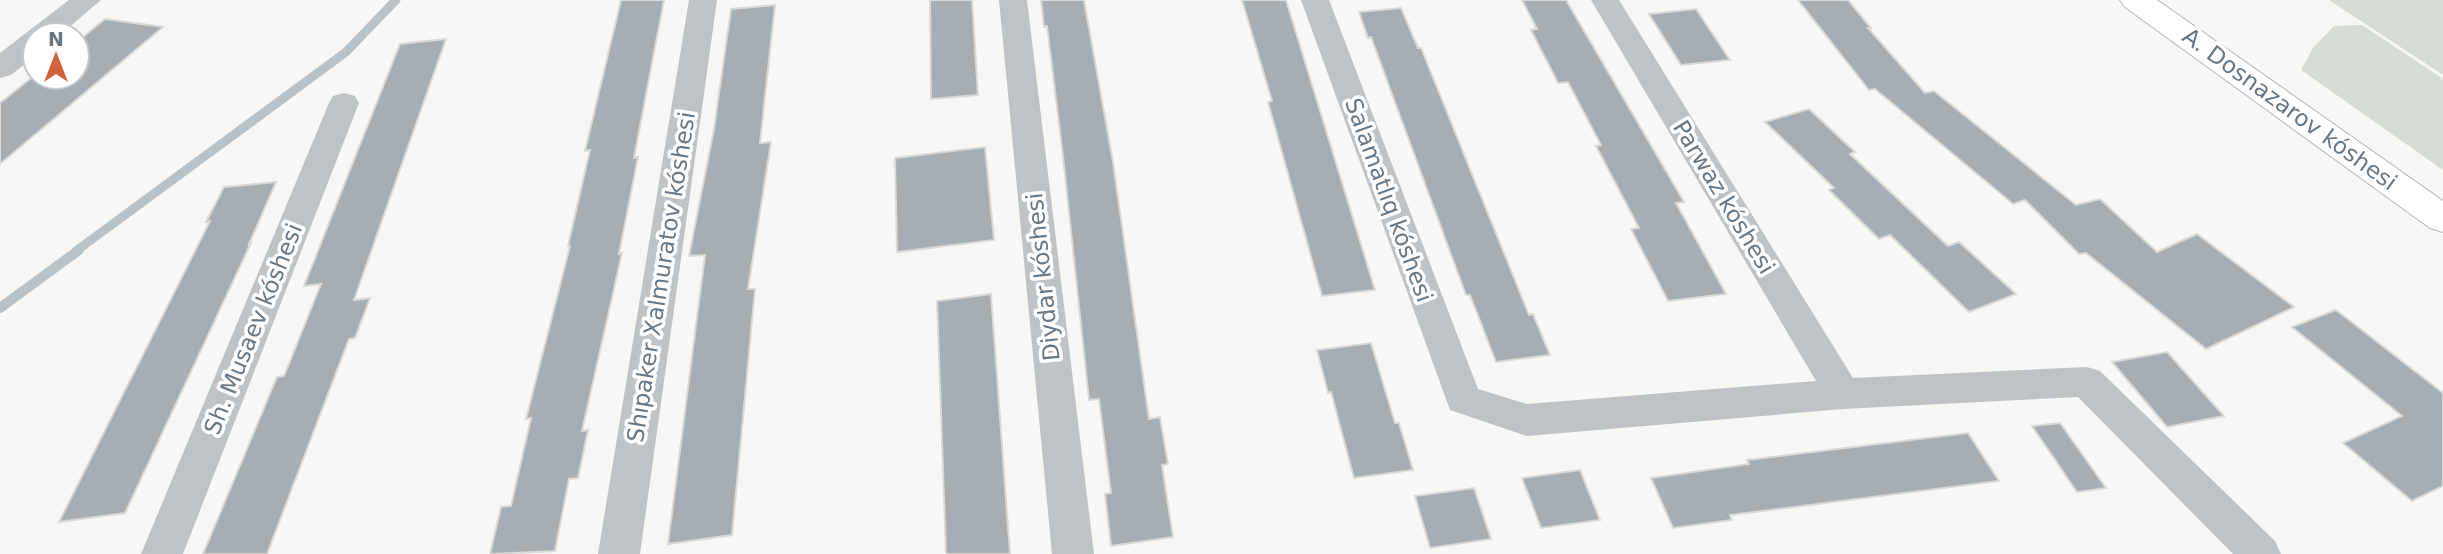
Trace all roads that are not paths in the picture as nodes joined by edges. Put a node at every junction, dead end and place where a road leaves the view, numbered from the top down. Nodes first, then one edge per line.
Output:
1 (87, 0) edge
2 (703, 0) edge
3 (1013, 0) edge
4 (1315, 0) edge
5 (1605, 0) edge
6 (2136, 0) edge
7 (60, 21) edge
8 (21, 52) edge
9 (0, 68) edge
10 (344, 103) dead end
11 (2443, 219) edge
12 (1843, 394) junction
13 (162, 554) edge
14 (619, 554) edge
15 (1073, 554) edge
16 (2260, 554) edge

1 - 7 street
2 - 14 street, Shıpaker Xalmuratov kóshesi
3 - 15 street, Diydar kóshesi
4 - 12 street, Salamatlıq kóshesi
5 - 12 street, Parwaz kóshesi
6 - 11 main road, A. Dosnazarov kóshesi
8 - 9 street
10 - 13 street, Sh. Musaev kóshesi
12 - 16 street

